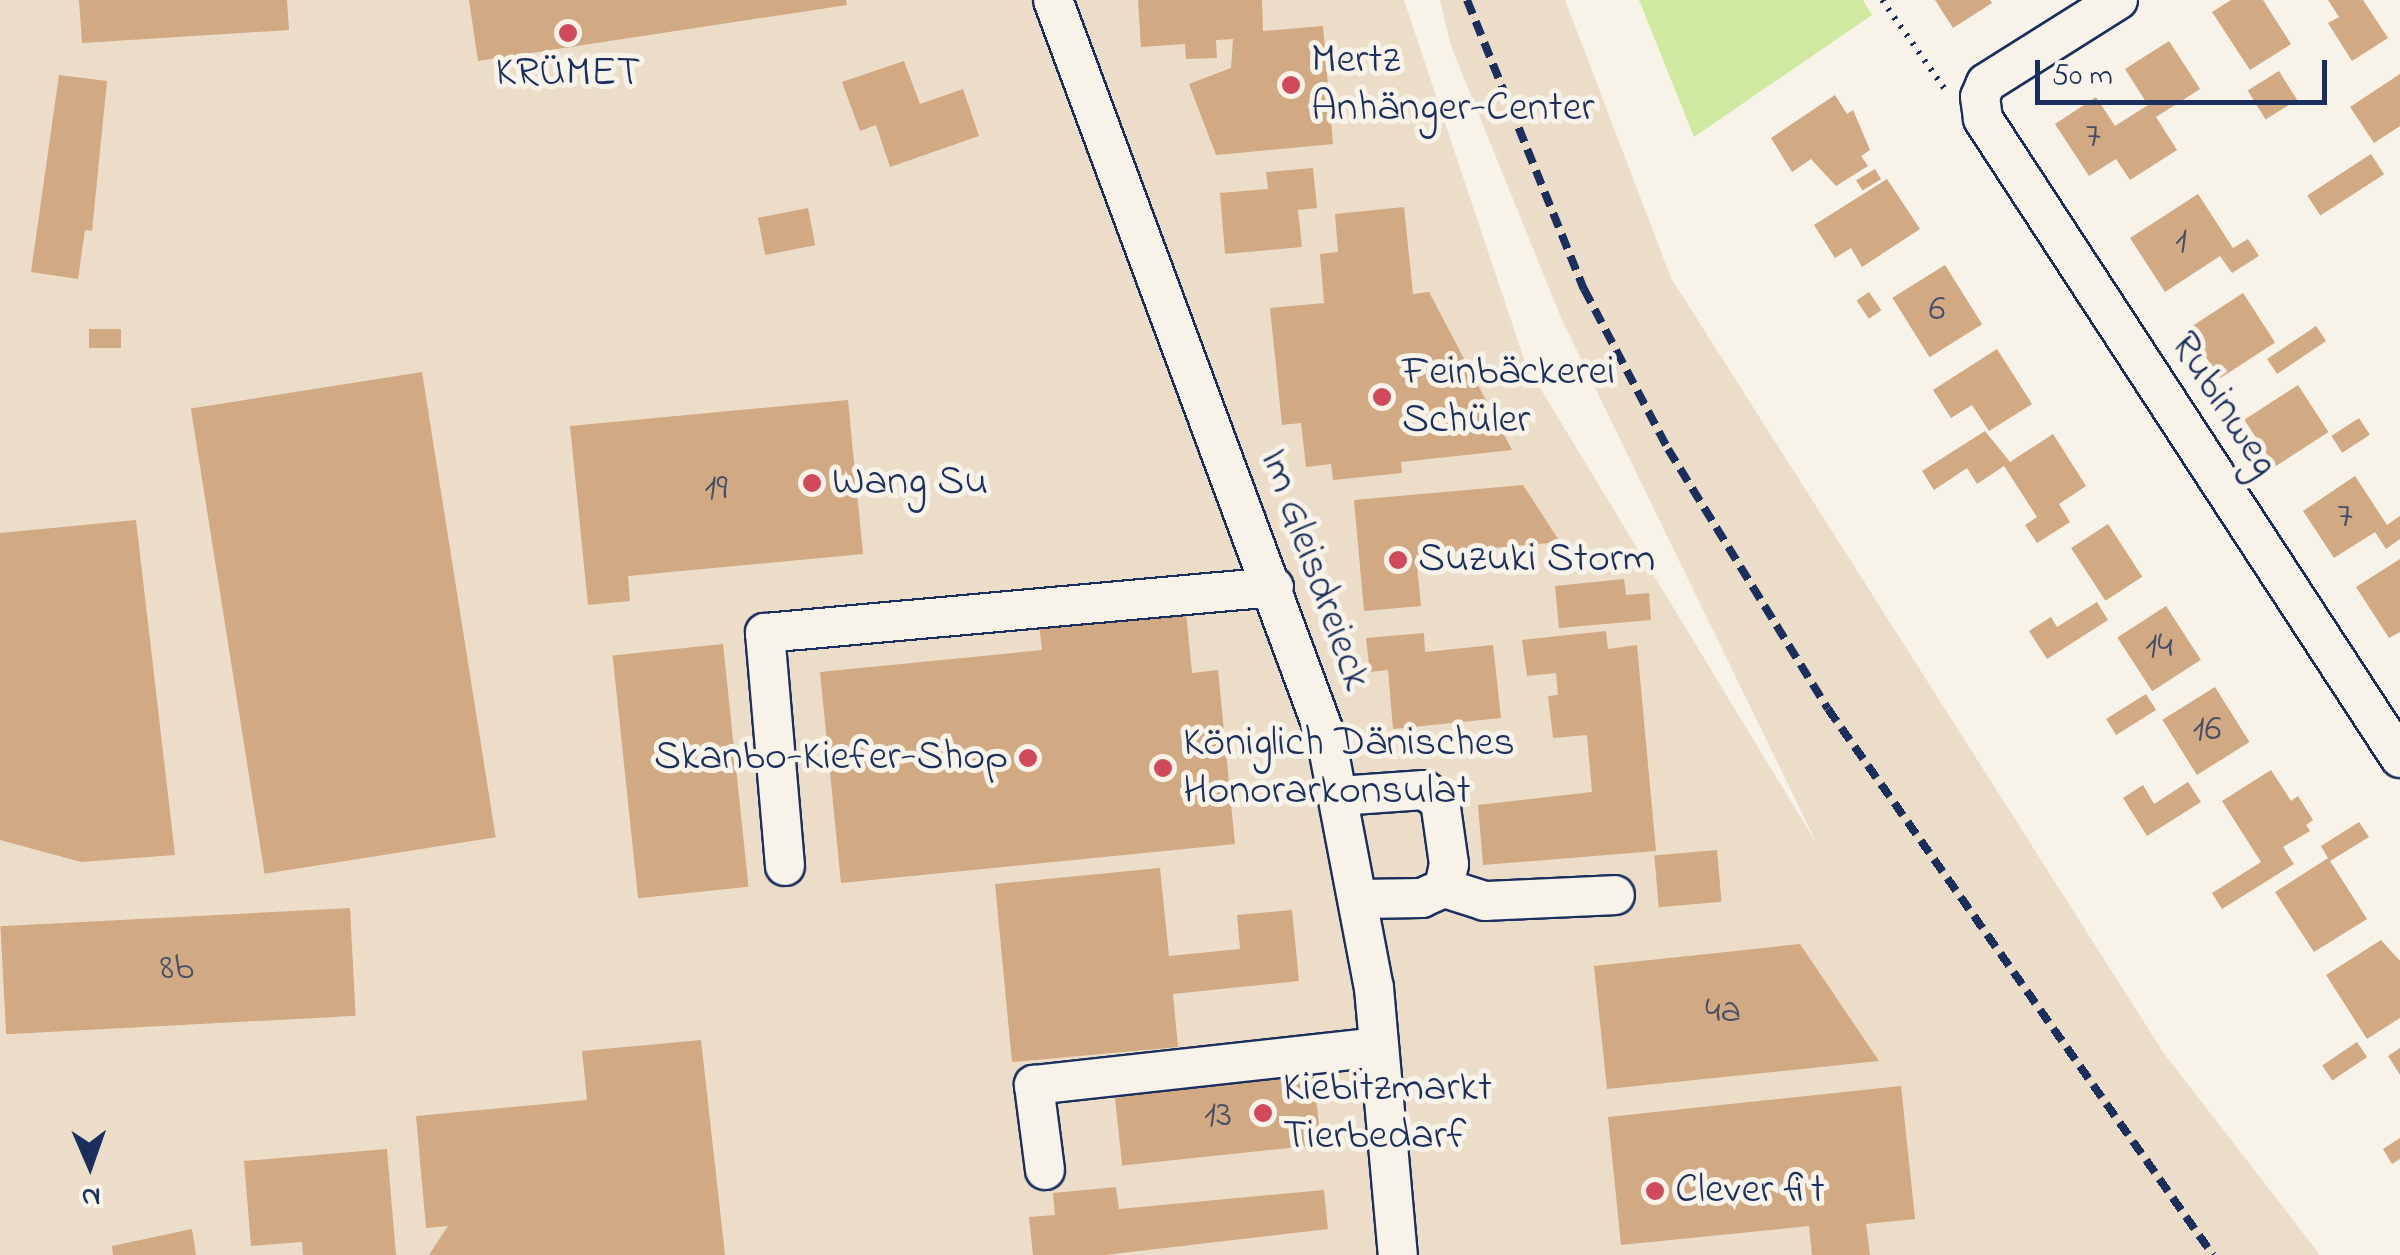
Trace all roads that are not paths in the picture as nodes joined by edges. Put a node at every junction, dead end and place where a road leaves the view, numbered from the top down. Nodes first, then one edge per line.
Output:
1 (1054, 0) edge
2 (2118, 0) edge
3 (1274, 587) junction
4 (2400, 758) edge
5 (1339, 796) junction
6 (785, 866) dead end
7 (1444, 888) junction
8 (1615, 895) dead end
9 (1361, 898) junction
10 (1379, 1047) junction
11 (1044, 1170) dead end
12 (1398, 1255) edge

1 - 3 street, Im Gleisdreieck
2 - 4 street, Rubinweg
3 - 5 street, Im Gleisdreieck
3 - 6 street
5 - 7 street
5 - 9 street, Im Gleisdreieck
7 - 8 street
7 - 9 street
9 - 10 street, Im Gleisdreieck
10 - 11 street
10 - 12 street, Im Gleisdreieck

